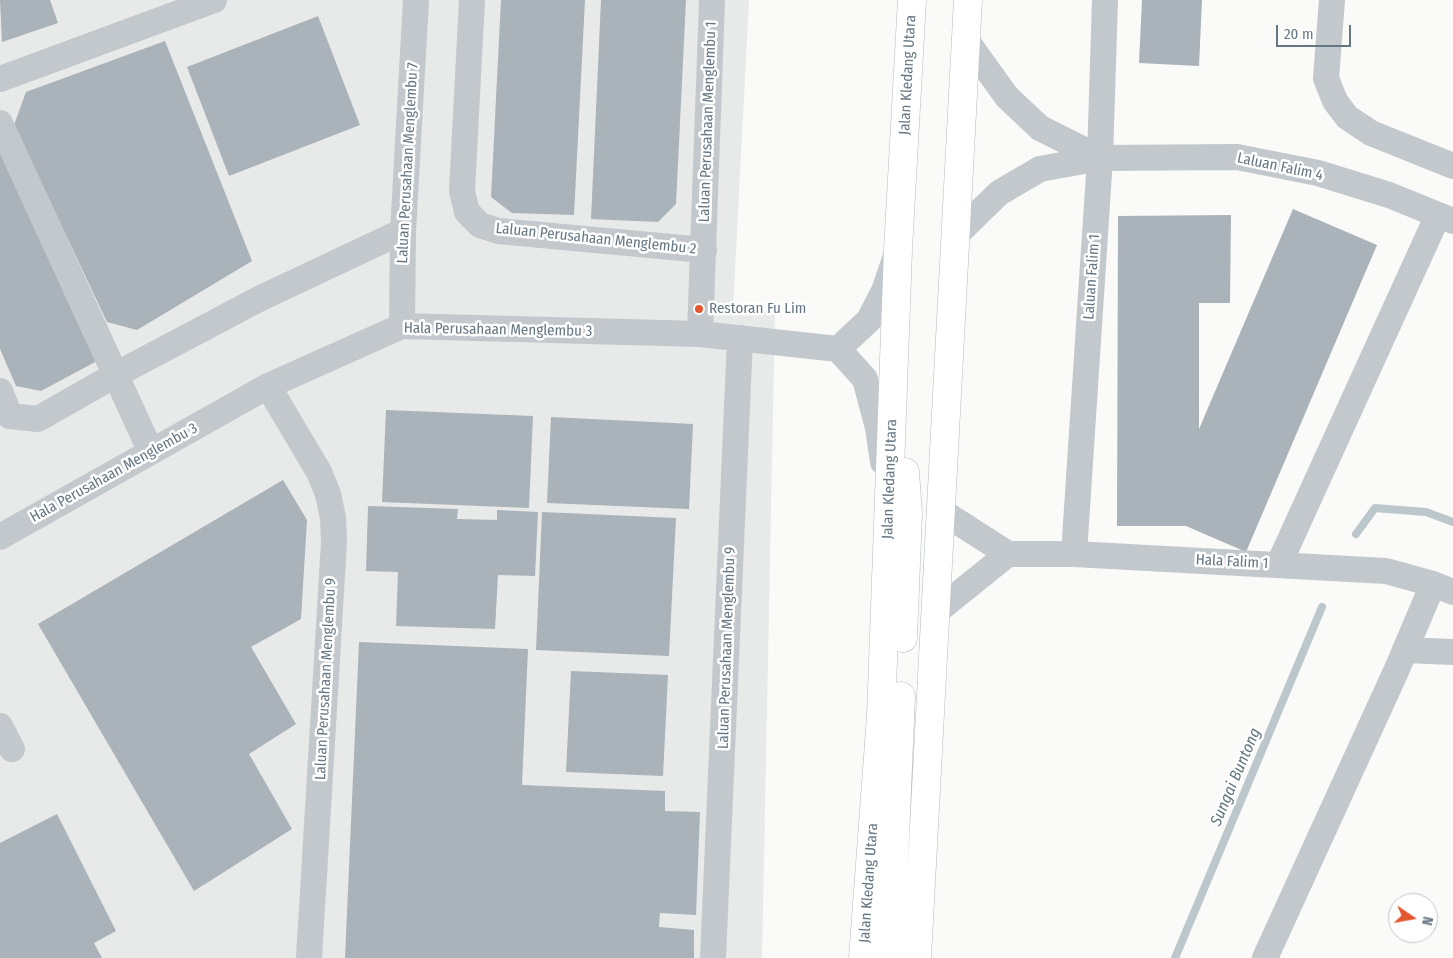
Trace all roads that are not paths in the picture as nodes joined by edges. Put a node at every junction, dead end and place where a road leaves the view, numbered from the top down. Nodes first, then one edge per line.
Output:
1 (214, 0) edge
2 (416, 0) edge
3 (472, 0) edge
4 (712, 0) edge
5 (912, 0) edge
6 (968, 0) edge
7 (1105, 0) edge
8 (1332, 0) edge
9 (966, 40) junction
10 (0, 79) edge
11 (0, 122) edge
12 (1100, 158) junction
13 (1453, 166) edge
14 (1445, 218) edge
15 (403, 231) junction
16 (955, 236) junction
17 (704, 250) junction
18 (898, 250) junction
19 (402, 326) junction
20 (700, 334) junction
21 (740, 338) junction
22 (896, 348) junction
23 (838, 349) junction
24 (117, 374) junction
25 (268, 386) junction
26 (0, 391) edge
27 (151, 452) junction
28 (889, 497) junction
29 (941, 510) junction
30 (0, 537) edge
31 (1008, 554) junction
32 (1074, 554) junction
33 (1278, 564) junction
34 (1443, 588) edge
35 (936, 612) junction
36 (1405, 650) junction
37 (1453, 652) edge
38 (0, 726) edge
39 (12, 749) dead end
40 (309, 958) edge
41 (713, 958) edge
42 (863, 958) edge
43 (890, 958) edge
44 (917, 958) edge
45 (1265, 958) edge

1 - 10 street
2 - 15 street, Laluan Perusahaan Menglembu 7
3 - 17 street, Laluan Perusahaan Menglembu 2
4 - 17 street, Laluan Perusahaan Menglembu 1
5 - 18 main road, Jalan Kledang Utara
6 - 9 main road
7 - 12 street, Laluan Falim 1
8 - 13 street
9 - 12 street, Laluan Falim 4
9 - 16 main road
11 - 24 street
12 - 14 street, Laluan Falim 4
12 - 16 street, Laluan Falim 4
12 - 32 street, Laluan Falim 1
14 - 33 street
15 - 19 street, Laluan Perusahaan Menglembu 7
15 - 24 street
16 - 29 main road
17 - 20 street, Laluan Perusahaan Menglembu 1
18 - 22 main road, Jalan Kledang Utara
18 - 23 street
19 - 20 street, Hala Perusahaan Menglembu 3
19 - 25 street, Hala Perusahaan Menglembu 3
20 - 21 street, Hala Perusahaan Menglembu 3
21 - 23 street, Hala Perusahaan Menglembu 3
21 - 41 street, Laluan Perusahaan Menglembu 9
22 - 28 main road, Jalan Kledang Utara
22 - 43 main road
23 - 28 street
24 - 26 street
24 - 27 street
25 - 27 street, Hala Perusahaan Menglembu 3
25 - 40 street, Laluan Perusahaan Menglembu 9
27 - 30 street, Hala Perusahaan Menglembu 3
28 - 42 main road, Jalan Kledang Utara
29 - 31 street
29 - 35 main road
31 - 32 street, Hala Falim 1
31 - 35 street
32 - 33 street, Hala Falim 1
33 - 34 street, Hala Falim 1
34 - 36 street
35 - 44 main road
36 - 37 street
36 - 45 street
38 - 39 street

